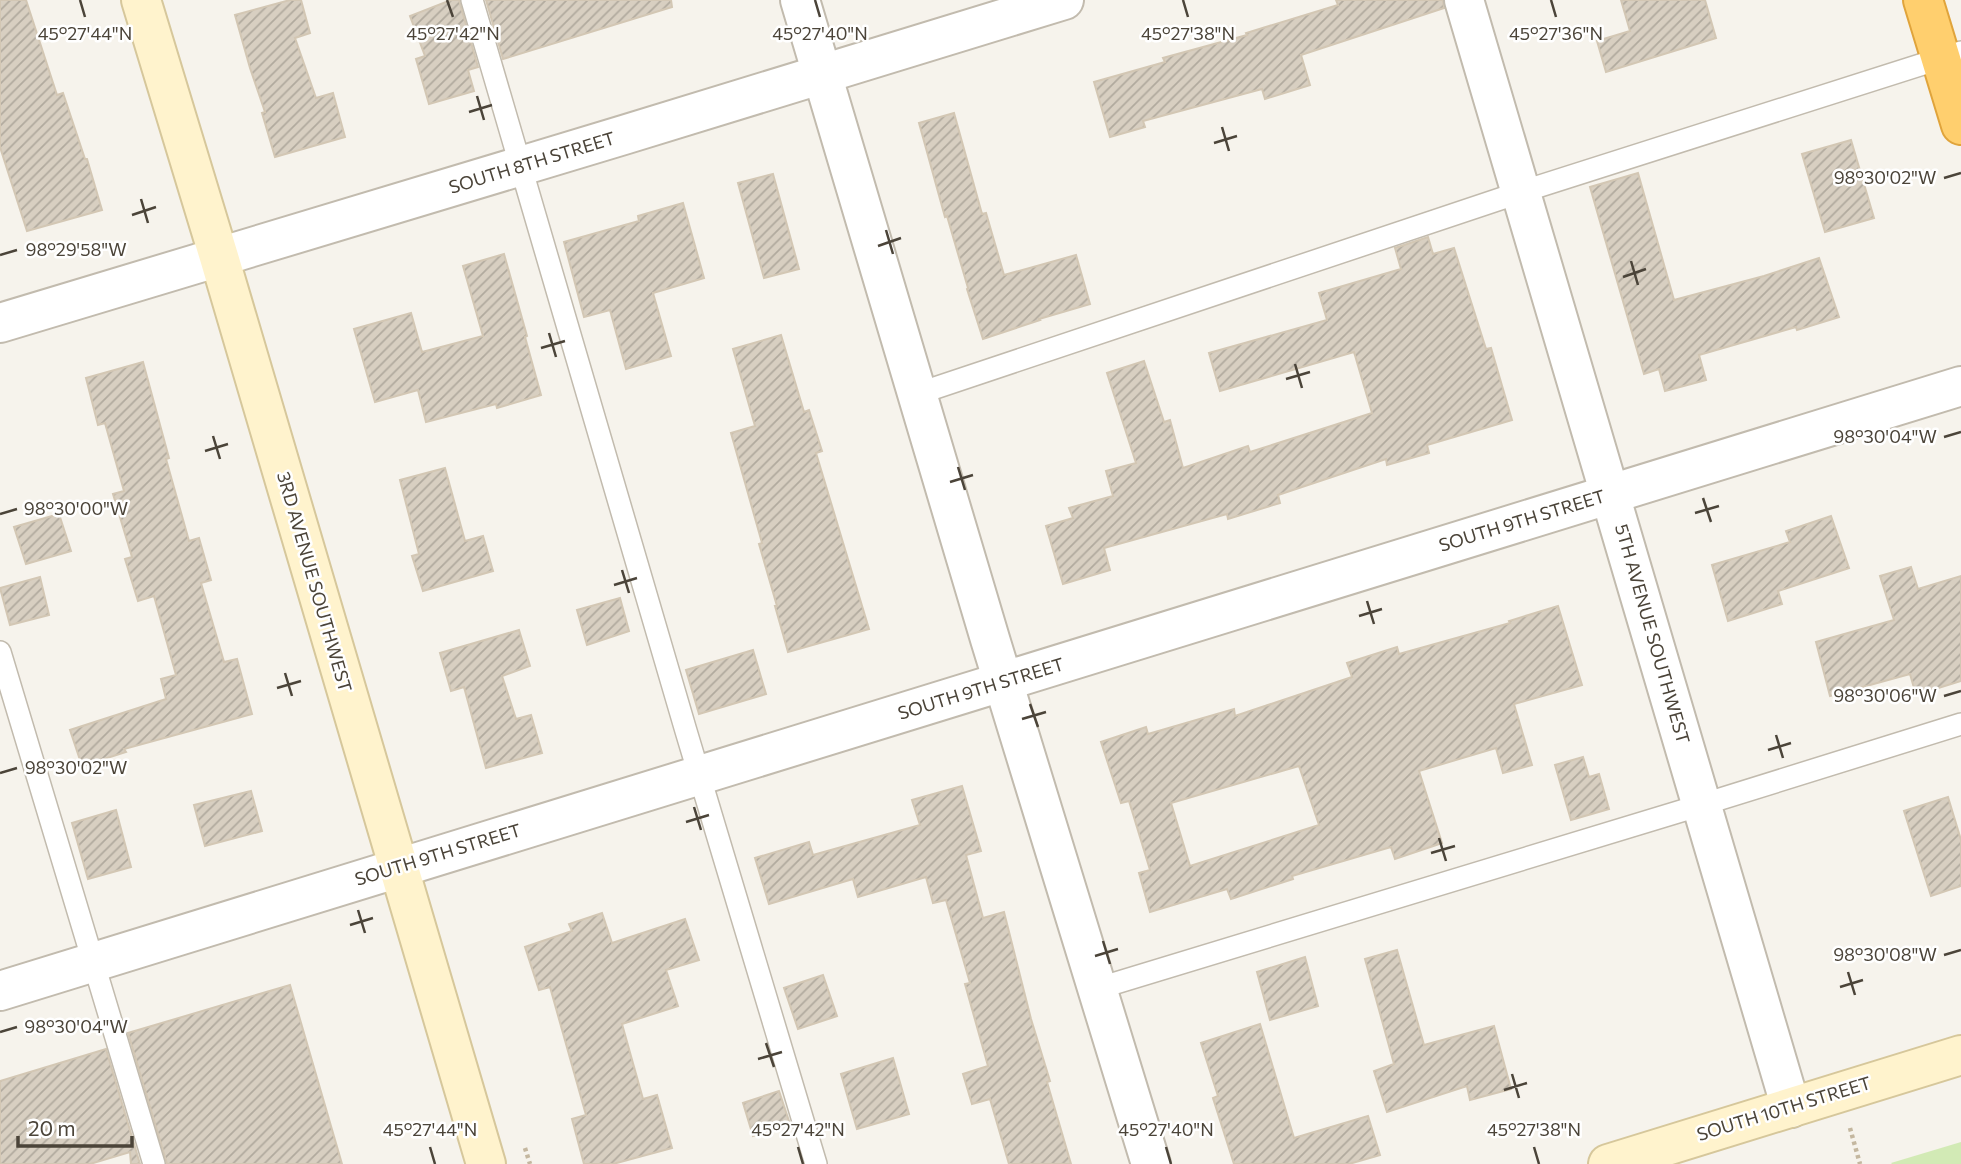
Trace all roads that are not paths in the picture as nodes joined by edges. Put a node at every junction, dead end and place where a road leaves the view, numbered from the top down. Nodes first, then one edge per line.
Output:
1 (141, 0) edge
2 (472, 0) edge
3 (800, 0) edge
4 (1064, 0) edge
5 (1464, 0) edge
6 (1923, 0) edge
7 (1951, 55) edge
8 (822, 75) junction
9 (1961, 125) edge
10 (522, 167) junction
11 (1521, 192) junction
12 (219, 257) junction
13 (0, 323) edge
14 (1961, 386) edge
15 (917, 394) junction
16 (1611, 494) junction
17 (0, 652) edge
18 (1003, 682) junction
19 (1961, 724) edge
20 (699, 775) junction
21 (1701, 805) junction
22 (398, 867) junction
23 (93, 963) junction
24 (1096, 989) junction
25 (0, 991) edge
26 (1961, 1055) edge
27 (1791, 1108) junction
28 (154, 1164) edge
29 (486, 1164) edge
30 (816, 1164) edge
31 (1150, 1164) edge
32 (1608, 1164) edge

1 - 12 street, 3RD AVENUE SOUTHWEST
2 - 10 lane
3 - 8 street
4 - 8 street, SOUTH 8TH STREET
5 - 11 street, 5TH AVENUE SOUTHWEST
6 - 7 highway
7 - 9 highway
7 - 11 lane
8 - 10 street, SOUTH 8TH STREET
8 - 15 street
10 - 12 street, SOUTH 8TH STREET
10 - 20 lane
11 - 15 lane
11 - 16 street, 5TH AVENUE SOUTHWEST
12 - 13 street, SOUTH 8TH STREET
12 - 22 street, 3RD AVENUE SOUTHWEST
14 - 16 street, SOUTH 9TH STREET
15 - 18 street
16 - 18 street, SOUTH 9TH STREET
16 - 21 street, 5TH AVENUE SOUTHWEST
17 - 23 lane
18 - 20 street, SOUTH 9TH STREET
18 - 24 street
19 - 21 lane
20 - 22 street, SOUTH 9TH STREET
20 - 30 lane
21 - 24 lane
21 - 27 street, 5TH AVENUE SOUTHWEST
22 - 23 street, SOUTH 9TH STREET
22 - 29 street, 3RD AVENUE SOUTHWEST
23 - 25 street, SOUTH 9TH STREET
23 - 28 lane
24 - 31 street
26 - 27 street, SOUTH 10TH STREET
27 - 32 street, SOUTH 10TH STREET

